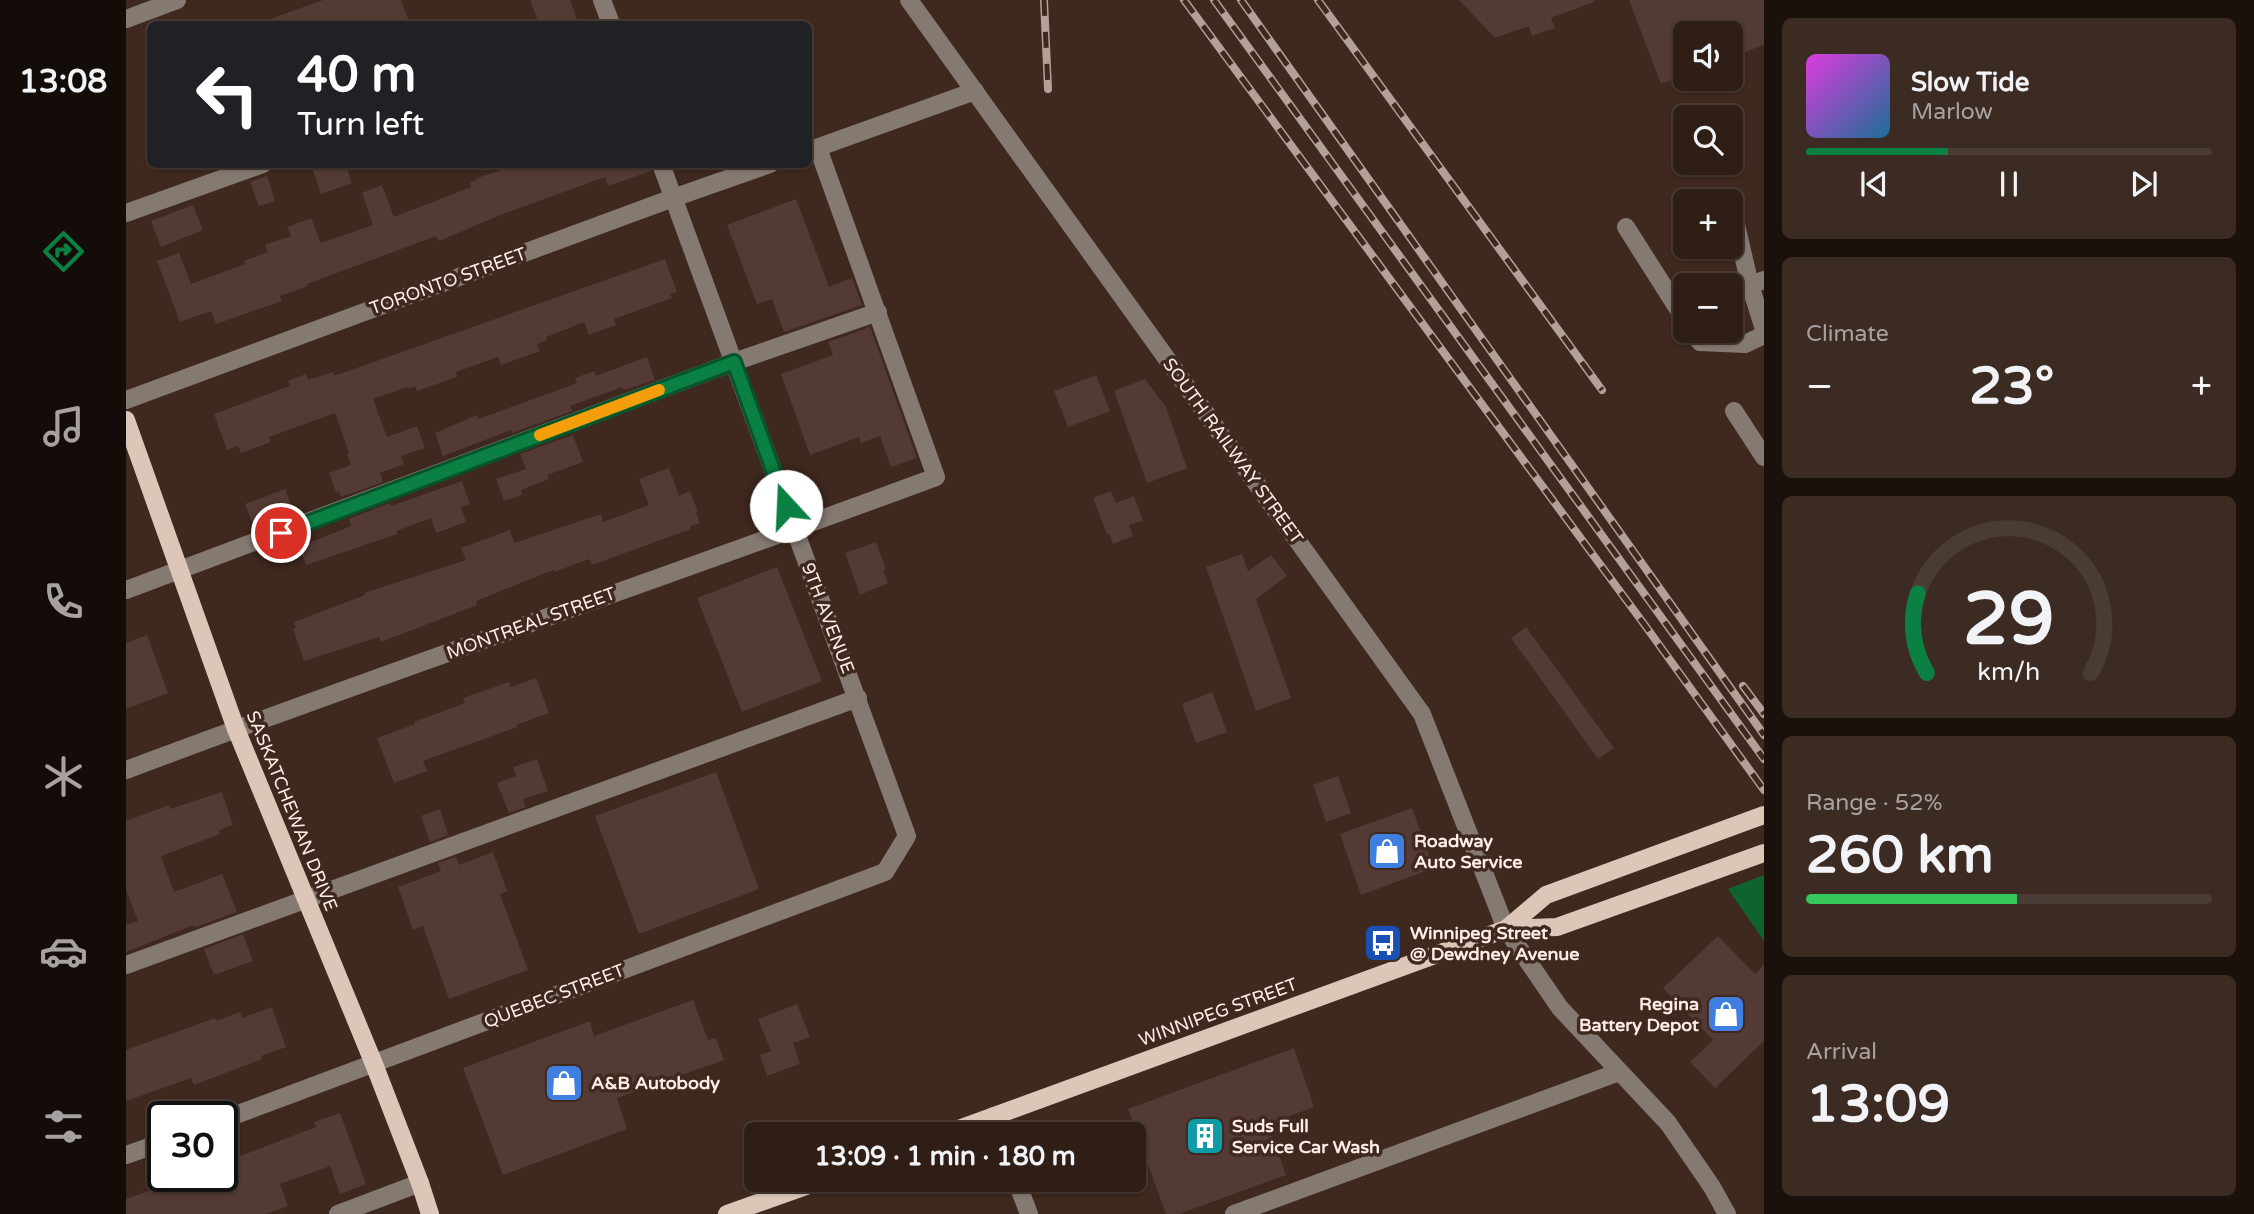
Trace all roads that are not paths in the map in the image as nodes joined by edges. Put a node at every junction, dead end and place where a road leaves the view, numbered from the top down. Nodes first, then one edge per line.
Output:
1 (177, 0) edge
2 (601, 0) edge
3 (909, 0) edge
4 (126, 19) edge
5 (610, 21) edge
6 (975, 91) junction
7 (813, 150) edge
8 (252, 168) edge
9 (662, 168) edge
10 (759, 168) edge
11 (673, 198) junction
12 (126, 212) edge
13 (1626, 227) dead end
14 (1743, 240) edge
15 (1757, 283) edge
16 (1673, 301) edge
17 (878, 312) junction
18 (1764, 329) edge
19 (1764, 335) edge
20 (1722, 343) edge
21 (734, 362) junction
22 (126, 400) edge
23 (1734, 411) dead end
24 (126, 420) edge
25 (1764, 457) edge
26 (795, 530) junction
27 (180, 571) junction
28 (126, 590) edge
29 (858, 698) junction
30 (236, 729) junction
31 (126, 770) edge
32 (1764, 816) edge
33 (1764, 853) edge
34 (886, 872) joint
35 (305, 900) junction
36 (1506, 929) junction
37 (126, 965) edge
38 (374, 1064) junction
39 (1619, 1072) junction
40 (238, 1114) edge
41 (993, 1116) junction
42 (977, 1122) edge
43 (995, 1122) edge
44 (147, 1148) edge
45 (126, 1155) edge
46 (420, 1183) junction
47 (789, 1192) edge
48 (1021, 1192) edge
49 (338, 1214) edge
50 (430, 1214) edge
51 (727, 1214) edge
52 (1029, 1214) edge
53 (1234, 1214) edge
54 (1727, 1214) edge

1 - 4 street
2 - 5 street
3 - 6 street, SOUTH RAILWAY STREET
6 - 7 street
6 - 36 street, SOUTH RAILWAY STREET
7 - 17 street
8 - 12 street
9 - 11 street, 9TH AVENUE
10 - 11 street, TORONTO STREET
11 - 21 street, 9TH AVENUE
11 - 22 street, TORONTO STREET
13 - 16 street
14 - 15 street
15 - 18 street
17 - 21 street
17 - 26 street, MONTREAL STREET
19 - 20 street
21 - 26 street, 9TH AVENUE
21 - 27 street
23 - 25 street
24 - 27 main road, SASKATCHEWAN DRIVE
26 - 29 street, 9TH AVENUE
26 - 30 street, MONTREAL STREET
27 - 28 street
27 - 30 main road, SASKATCHEWAN DRIVE
29 - 34 street, 9TH AVENUE
29 - 35 street
30 - 31 street, MONTREAL STREET
30 - 35 main road, SASKATCHEWAN DRIVE
32 - 36 main road, WINNIPEG STREET
33 - 36 main road, WINNIPEG STREET
34 - 38 street, QUEBEC STREET
35 - 37 street
35 - 38 main road, SASKATCHEWAN DRIVE
36 - 39 street, SOUTH RAILWAY STREET
36 - 41 main road, WINNIPEG STREET
38 - 40 street, QUEBEC STREET
38 - 46 main road, SASKATCHEWAN DRIVE
39 - 53 street
39 - 54 street, SOUTH RAILWAY STREET
41 - 42 main road, WINNIPEG STREET
41 - 43 street
44 - 45 street
46 - 49 street
46 - 50 main road, SASKATCHEWAN DRIVE
47 - 51 main road
48 - 52 street

